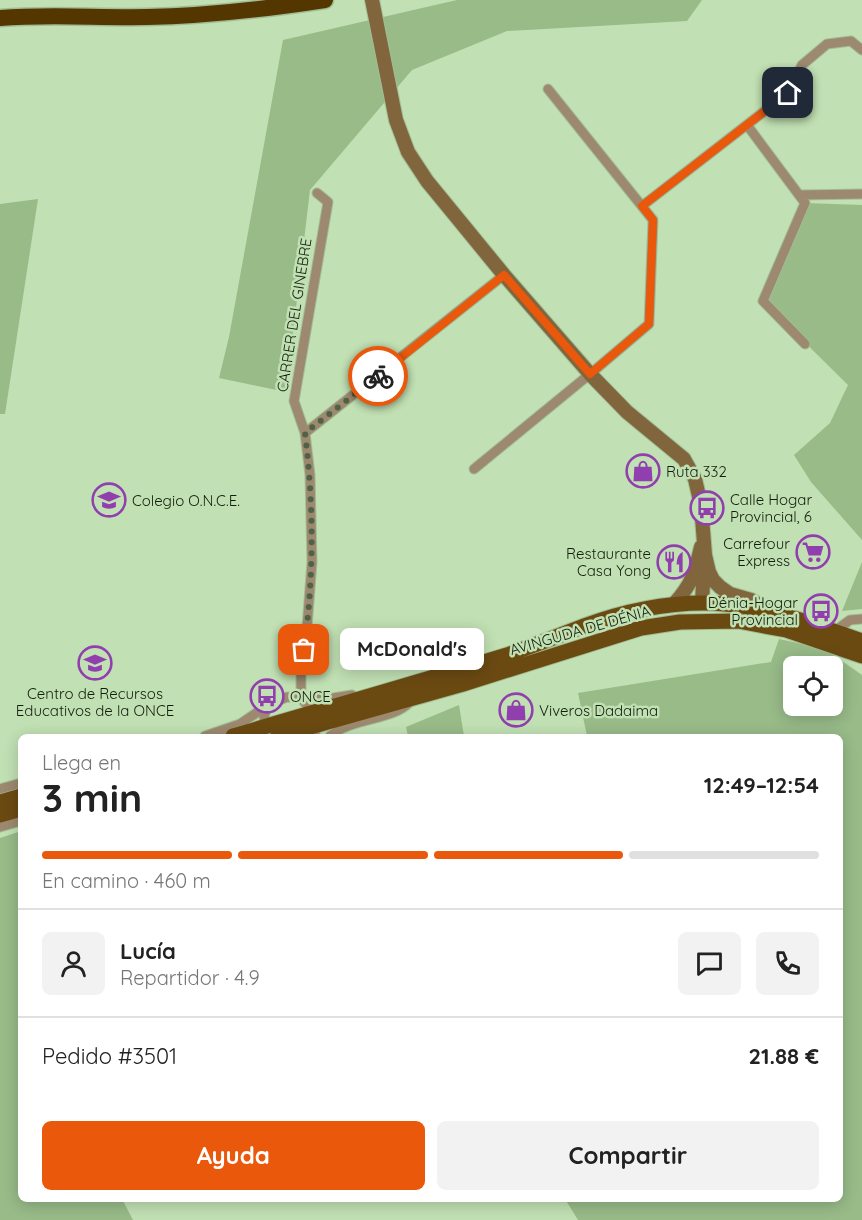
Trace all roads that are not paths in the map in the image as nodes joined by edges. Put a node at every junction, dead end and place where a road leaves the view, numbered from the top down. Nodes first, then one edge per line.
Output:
1 (325, 0) edge
2 (372, 0) edge
3 (0, 13) edge
4 (22, 16) junction
5 (0, 18) edge
6 (862, 50) edge
7 (548, 89) dead end
8 (747, 125) junction
9 (317, 193) dead end
10 (862, 194) edge
11 (799, 195) junction
12 (642, 206) junction
13 (504, 275) junction
14 (805, 344) dead end
15 (590, 374) junction
16 (305, 433) junction
17 (474, 469) dead end
18 (703, 540) junction
19 (705, 555) junction
20 (702, 603) junction
21 (674, 604) junction
22 (771, 612) junction
23 (862, 619) edge
24 (835, 631) junction
25 (604, 640) junction
26 (862, 641) edge
27 (862, 656) edge
28 (372, 696) junction
29 (301, 698) junction
30 (414, 698) junction
31 (268, 705) junction
32 (314, 725) edge
33 (267, 731) edge
34 (211, 734) edge
35 (246, 734) edge
36 (285, 734) edge
37 (333, 734) edge
38 (18, 784) edge
39 (0, 789) edge
40 (18, 797) edge
41 (0, 802) edge
42 (18, 810) edge
43 (0, 815) edge
44 (18, 822) edge
45 (0, 827) edge

1 - 4 highway
2 - 13 main road
3 - 4 highway
4 - 5 highway
6 - 8 street
7 - 12 street
8 - 11 street
8 - 12 street
9 - 16 street, CARRER DEL GINEBRE
10 - 11 street
11 - 14 street
12 - 15 street
13 - 15 main road
13 - 16 street
15 - 17 street
15 - 18 main road
16 - 29 street, CARRER DEL GINEBRE
18 - 19 main road
18 - 21 main road
19 - 20 main road
19 - 22 main road
20 - 21 main road, AVINGUDA DE DÉNIA
20 - 22 main road, AVINGUDA DE DÉNIA
20 - 25 main road
21 - 28 main road, AVINGUDA DE DÉNIA
22 - 24 main road, AVINGUDA DE DÉNIA
23 - 24 street
24 - 26 main road, AVINGUDA DE DÉNIA
25 - 27 main road, AVINGUDA DE DÉNIA
25 - 30 main road, AVINGUDA DE DÉNIA
28 - 29 street, AVINGUDA DE DÉNIA
28 - 32 main road, AVINGUDA DE DÉNIA
29 - 31 street, AVINGUDA DE DÉNIA
29 - 32 street
30 - 32 main road, AVINGUDA DE DÉNIA
30 - 37 street, AVINGUDA DE DÉNIA
31 - 33 street
31 - 34 street, AVINGUDA DE DÉNIA
32 - 33 main road, AVINGUDA DE DÉNIA
32 - 36 main road, AVINGUDA DE DÉNIA
33 - 35 main road, AVINGUDA DE DÉNIA
38 - 39 street
40 - 41 main road
42 - 43 main road
44 - 45 street

